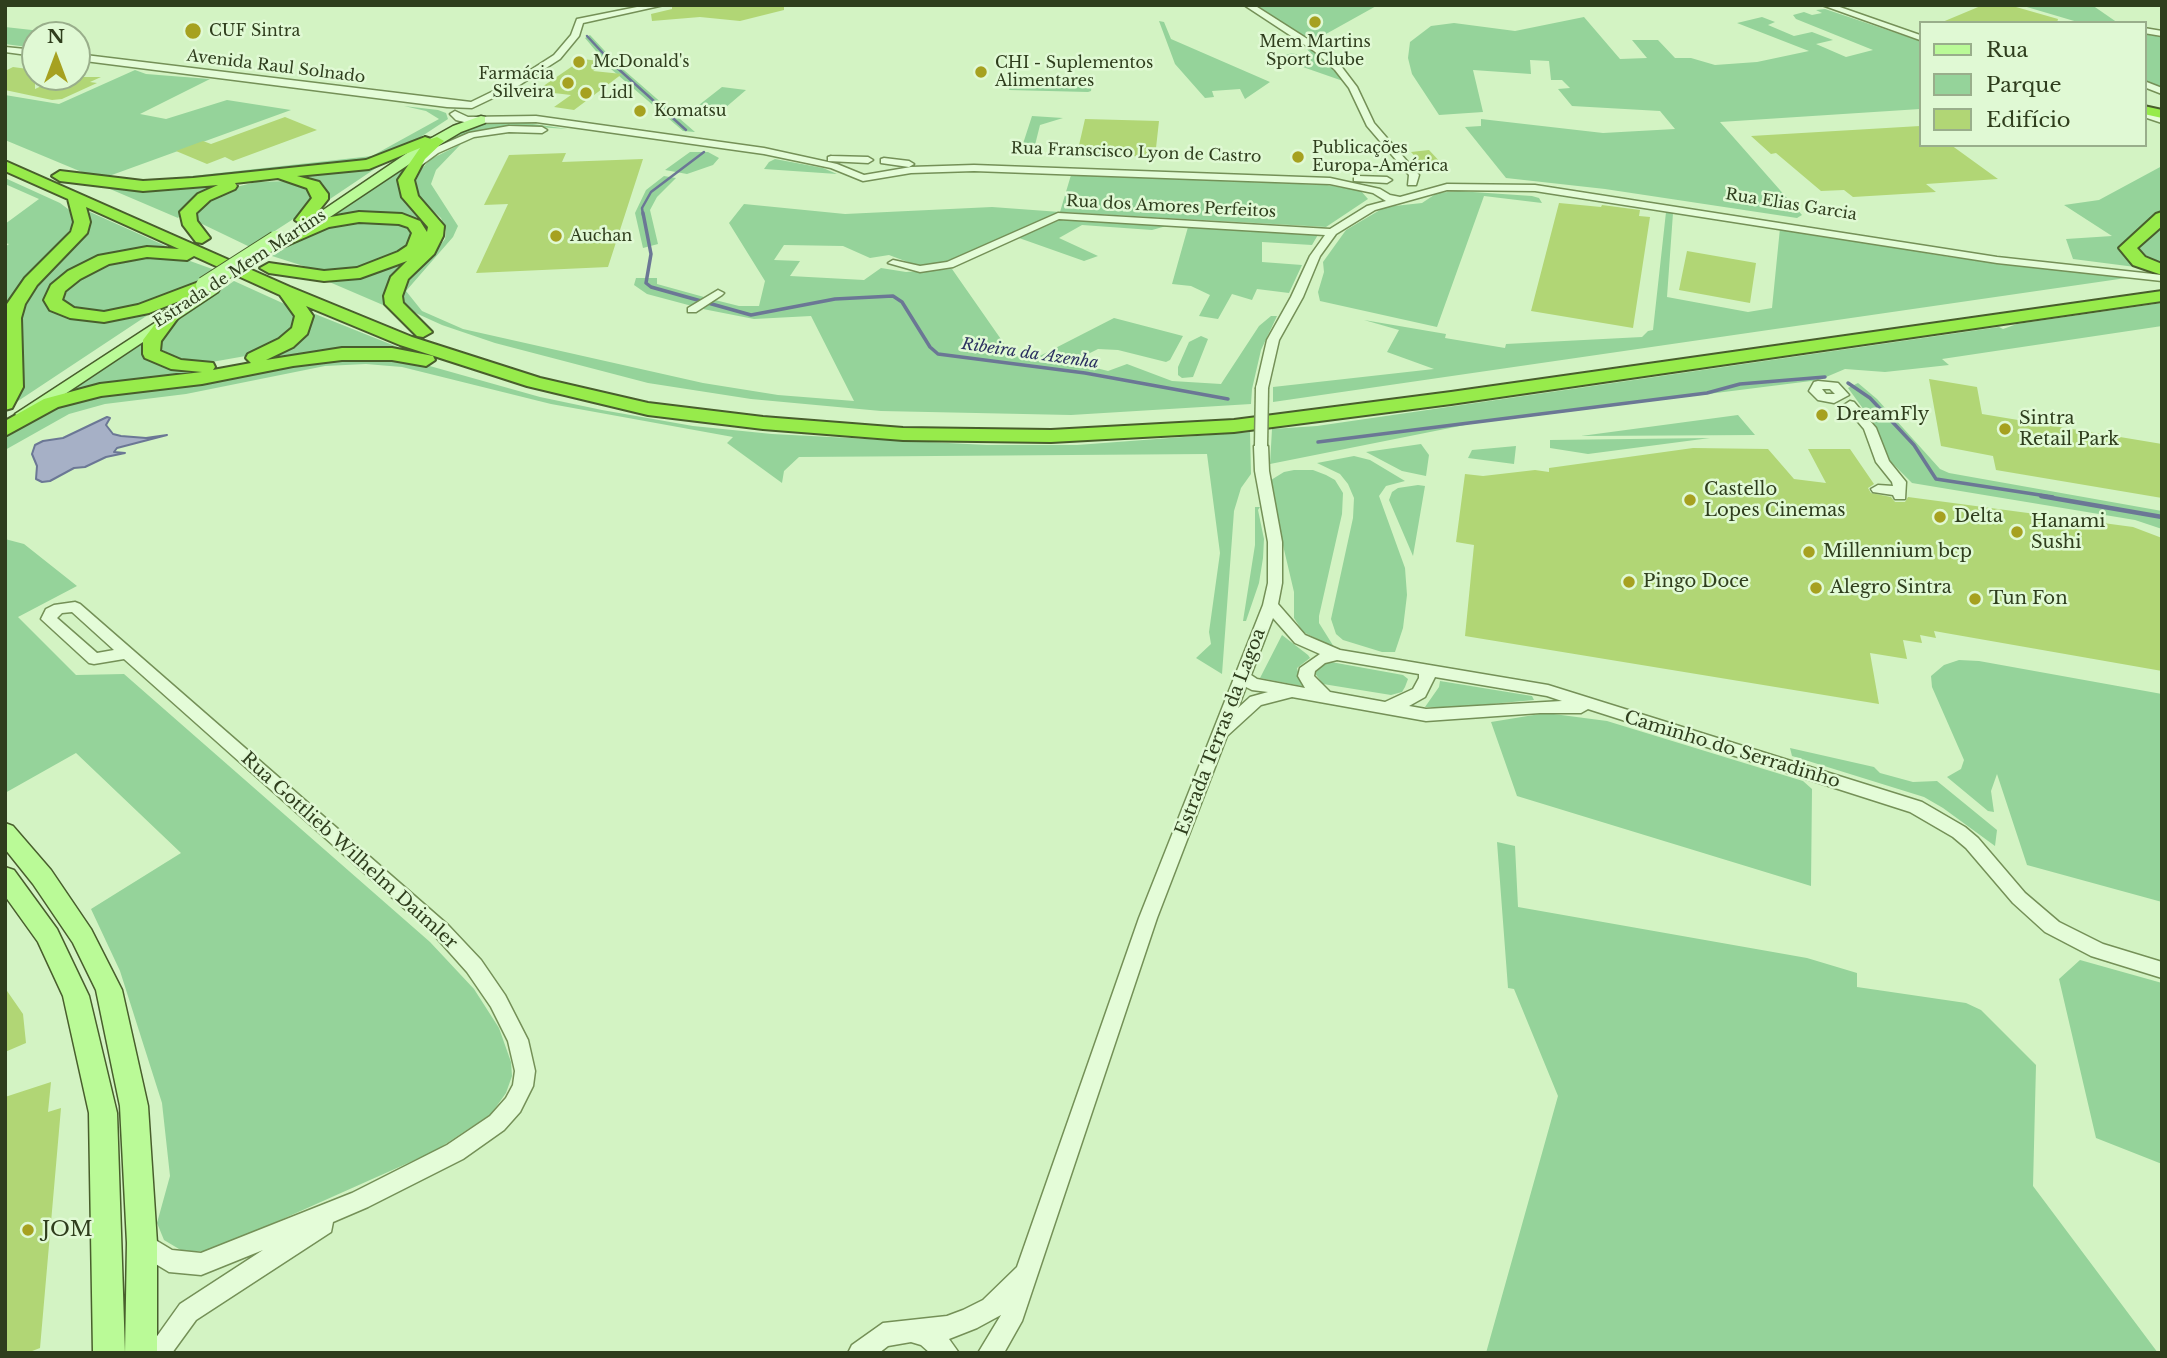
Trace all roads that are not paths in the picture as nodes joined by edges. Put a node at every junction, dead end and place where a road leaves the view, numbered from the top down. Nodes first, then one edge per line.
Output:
1 (660, 5) edge
2 (1248, 5) edge
3 (1826, 5) edge
4 (1835, 5) edge
5 (595, 23) junction
6 (1918, 35) edge
7 (1918, 35) edge
8 (575, 36) junction
9 (91, 61) edge
10 (91, 61) edge
11 (515, 84) junction
12 (473, 104) junction
13 (499, 105) junction
14 (456, 115) junction
15 (484, 119) junction
16 (580, 125) junction
17 (626, 138) junction
18 (431, 140) junction
19 (5, 152) edge
20 (803, 159) junction
21 (867, 160) junction
22 (884, 161) junction
23 (5, 166) edge
24 (410, 172) junction
25 (849, 173) junction
26 (886, 175) junction
27 (60, 176) junction
28 (1413, 178) junction
29 (1387, 180) junction
30 (1399, 180) joint
31 (1377, 192) junction
32 (1419, 195) junction
33 (75, 197) junction
34 (1406, 200) junction
35 (1371, 208) junction
36 (2162, 217) edge
37 (303, 220) junction
38 (1332, 232) junction
39 (280, 241) junction
40 (204, 246) junction
41 (892, 263) dead end
42 (269, 268) junction
43 (2162, 274) edge
44 (2162, 284) edge
45 (208, 287) junction
46 (285, 291) junction
47 (715, 294) dead end
48 (2162, 296) edge
49 (692, 310) dead end
50 (171, 315) junction
51 (423, 332) junction
52 (5, 404) edge
53 (1850, 405) dead end
54 (648, 409) junction
55 (5, 418) edge
56 (5, 429) edge
57 (1878, 489) dead end
58 (1268, 507) joint
59 (1270, 605) junction
60 (127, 653) dead end
61 (1336, 655) junction
62 (1427, 670) junction
63 (1241, 675) junction
64 (1318, 695) junction
65 (1383, 708) junction
66 (1604, 710) junction
67 (1213, 748) junction
68 (5, 832) edge
69 (5, 877) edge
70 (2162, 970) edge
71 (360, 1200) junction
72 (142, 1243) junction
73 (1027, 1272) junction
74 (920, 1332) junction
75 (109, 1353) edge
76 (141, 1353) edge
77 (158, 1353) edge
78 (860, 1353) edge
79 (947, 1353) edge
80 (990, 1353) edge

1 - 5 street
2 - 28 street
3 - 6 street
4 - 7 street
5 - 8 street
5 - 8 street
8 - 11 street
9 - 12 street, Avenida Raul Solnado
10 - 14 street, Avenida Raul Solnado
11 - 12 street
11 - 13 street
12 - 13 street, Avenida Raul Solnado
12 - 14 street
13 - 15 street
13 - 21 street
14 - 15 street, Avenida Raul Solnado
14 - 18 main road, Estrada de Mem Martins
15 - 16 street
15 - 18 main road, Estrada de Mem Martins
16 - 17 street
16 - 20 street
17 - 20 street
17 - 24 street
18 - 24 highway
18 - 27 highway
18 - 37 main road, Estrada de Mem Martins
18 - 39 main road, Estrada de Mem Martins
19 - 27 highway
20 - 25 street
21 - 22 street, Rua Franscisco Lyon de Castro
21 - 25 street
22 - 26 street
22 - 29 street, Rua Franscisco Lyon de Castro
23 - 33 highway
24 - 51 highway
25 - 26 street, Rua Franscisco Lyon de Castro
26 - 31 street, Rua Franscisco Lyon de Castro
27 - 40 highway
28 - 30 street, Rua Elias Garcia
28 - 32 street
28 - 43 street, Rua Elias Garcia
29 - 30 street, Rua Franscisco Lyon de Castro
29 - 31 street
31 - 34 street, Rua Franscisco Lyon de Castro
31 - 35 street
32 - 34 street, Rua Elias Garcia
32 - 43 street, Rua Elias Garcia
33 - 40 highway
33 - 52 highway
34 - 35 street, Estrada Terras da Lagoa
35 - 38 street, Estrada Terras da Lagoa
36 - 43 highway
37 - 39 main road, Estrada de Mem Martins
37 - 40 highway
38 - 41 street, Rua dos Amores Perfeitos
38 - 58 street, Estrada Terras da Lagoa, bridge
39 - 42 highway
39 - 45 main road, Estrada de Mem Martins
40 - 42 highway
40 - 45 highway
40 - 46 highway
42 - 51 highway
44 - 51 highway
45 - 50 main road, Estrada de Mem Martins
45 - 55 main road, Estrada de Mem Martins
46 - 50 highway
46 - 54 highway
47 - 49 street
48 - 54 highway
50 - 56 main road, Estrada de Mem Martins
53 - 57 street
54 - 56 highway
58 - 59 street, Estrada Terras da Lagoa
59 - 61 street, Caminho do Serradinho
59 - 63 street, Estrada Terras da Lagoa
60 - 71 street, Rua Gottlieb Wilhelm Daimler
61 - 62 street, Caminho do Serradinho
61 - 64 street
62 - 65 street
62 - 66 street, Caminho do Serradinho
63 - 64 street
63 - 67 street, Estrada Terras da Lagoa
64 - 65 street
64 - 67 street
65 - 66 street
66 - 70 street, Caminho do Serradinho
67 - 73 street, Estrada Terras da Lagoa
68 - 72 main road
69 - 75 main road
71 - 72 street, Rua Gottlieb Wilhelm Daimler
71 - 77 street, Rua Gottlieb Wilhelm Daimler
72 - 76 main road
73 - 74 street, Estrada Terras da Lagoa
73 - 80 street, Estrada Terras da Lagoa
74 - 78 street, Estrada Terras da Lagoa
74 - 79 street

